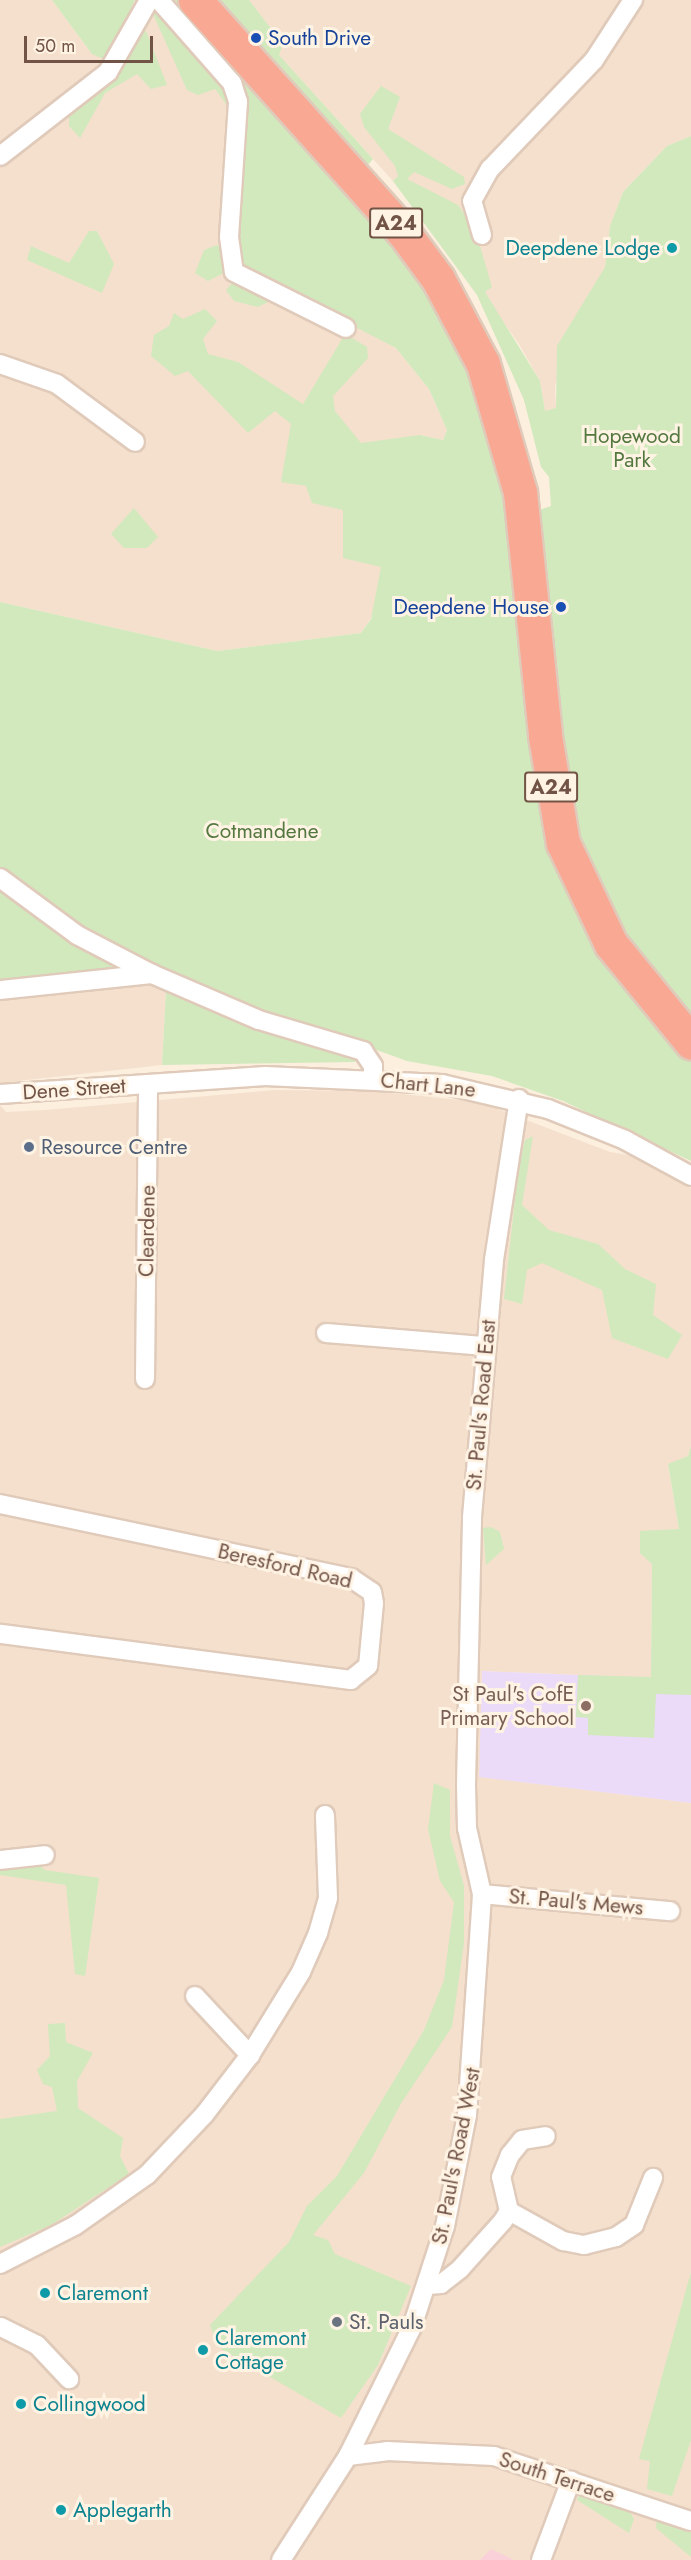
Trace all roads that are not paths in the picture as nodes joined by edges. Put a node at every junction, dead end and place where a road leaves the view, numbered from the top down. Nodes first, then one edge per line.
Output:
1 (149, 0) edge
2 (159, 0) edge
3 (195, 0) edge
4 (633, 0) edge
5 (0, 156) edge
6 (482, 235) dead end
7 (346, 328) dead end
8 (0, 364) edge
9 (135, 442) dead end
10 (0, 878) edge
11 (152, 974) junction
12 (0, 990) edge
13 (691, 1042) edge
14 (373, 1078) junction
15 (148, 1084) junction
16 (0, 1094) edge
17 (519, 1099) junction
18 (691, 1176) edge
19 (326, 1333) dead end
20 (485, 1346) junction
21 (145, 1379) dead end
22 (0, 1504) edge
23 (0, 1634) edge
24 (467, 1713) joint
25 (325, 1815) dead end
26 (45, 1855) dead end
27 (0, 1860) edge
28 (482, 1894) junction
29 (670, 1911) dead end
30 (195, 1996) dead end
31 (250, 2055) junction
32 (546, 2136) dead end
33 (653, 2178) dead end
34 (509, 2211) junction
35 (0, 2264) edge
36 (428, 2285) junction
37 (0, 2325) edge
38 (69, 2379) dead end
39 (348, 2456) junction
40 (570, 2480) junction
41 (691, 2521) edge
42 (281, 2560) edge
43 (541, 2560) edge

1 - 5 street
2 - 7 street
3 - 13 highway, A24
4 - 6 street
8 - 9 street
10 - 11 street
11 - 12 street
11 - 14 street
14 - 15 street, Chart Lane
14 - 17 street, Chart Lane
15 - 16 street, Dene Street
15 - 21 street, Cleardene
17 - 18 street, Chart Lane
17 - 20 street, St. Paul's Road East
19 - 20 street
20 - 24 street, St. Paul's Road East
22 - 23 street, Beresford Road
24 - 28 street, St. Paul's Road West
25 - 31 street
26 - 27 street
28 - 29 street, St. Paul's Mews
28 - 36 street, St. Paul's Road West
30 - 31 street
31 - 35 street
32 - 34 street
33 - 34 street
34 - 36 street
36 - 39 street, St. Paul's Road West
37 - 38 street
39 - 40 street, South Terrace
39 - 42 street, St. Paul's Road West
40 - 41 street, South Terrace
40 - 43 street

